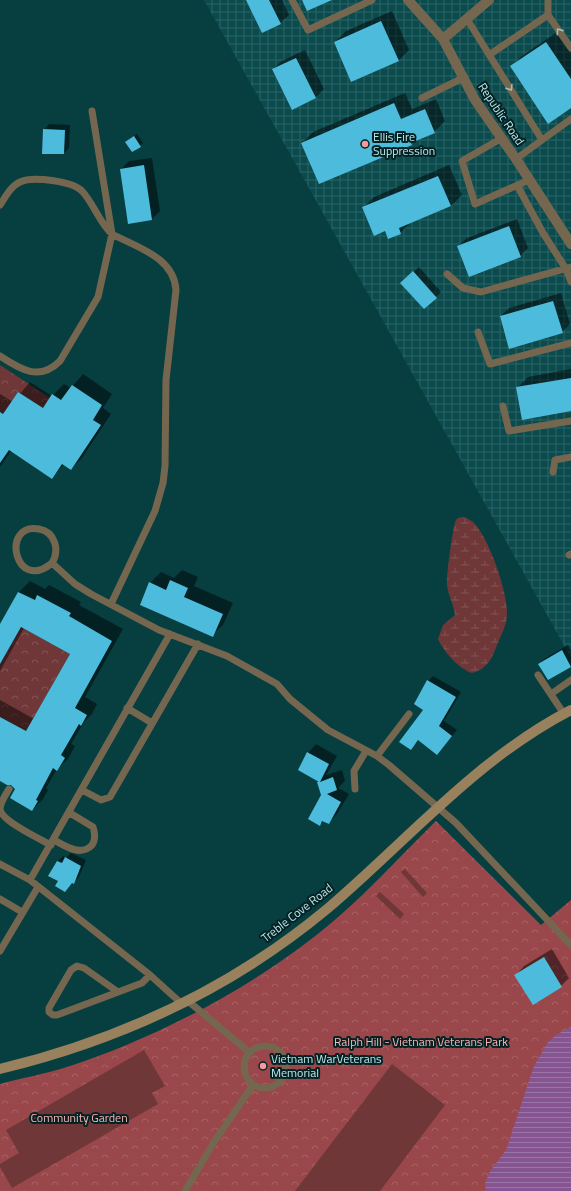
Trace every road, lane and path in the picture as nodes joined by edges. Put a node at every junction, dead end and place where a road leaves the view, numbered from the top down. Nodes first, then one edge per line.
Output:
1 (292, 0) edge
2 (372, 0) edge
3 (408, 0) edge
4 (489, 0) edge
5 (548, 0) edge
6 (548, 15) junction
7 (467, 18) junction
8 (443, 40) junction
9 (571, 48) edge
10 (489, 55) junction
11 (463, 78) junction
12 (422, 98) dead end
13 (92, 111) dead end
14 (571, 120) edge
15 (502, 138) junction
16 (542, 140) junction
17 (516, 159) junction
18 (529, 180) junction
19 (517, 185) junction
20 (0, 204) edge
21 (112, 234) junction
22 (571, 244) edge
23 (568, 268) edge
24 (447, 274) dead end
25 (571, 282) edge
26 (478, 332) dead end
27 (571, 344) edge
28 (0, 356) edge
29 (503, 406) dead end
30 (571, 422) edge
31 (571, 457) edge
32 (553, 472) dead end
33 (52, 563) junction
34 (111, 604) junction
35 (170, 634) junction
36 (198, 644) junction
37 (538, 675) dead end
38 (571, 680) edge
39 (550, 694) junction
40 (127, 708) junction
41 (567, 712) edge
42 (409, 714) dead end
43 (152, 723) junction
44 (366, 751) junction
45 (377, 756) junction
46 (9, 789) dead end
47 (355, 789) dead end
48 (82, 790) junction
49 (438, 807) junction
50 (70, 812) junction
51 (52, 843) junction
52 (0, 864) edge
53 (30, 880) junction
54 (38, 887) junction
55 (0, 899) edge
56 (22, 912) junction
57 (571, 945) edge
58 (0, 951) edge
59 (150, 975) junction
60 (118, 992) junction
61 (185, 1002) junction
62 (249, 1052) junction
63 (0, 1070) edge
64 (253, 1085) junction
65 (185, 1191) edge

1 - 2 lane
3 - 8 street, Republic Road
4 - 7 street
5 - 6 lane
9 -> 6 lane
6 - 10 lane
7 - 8 street
7 - 10 lane
8 - 11 street, Republic Road
10 -> 16 lane
11 - 12 lane
11 - 15 street, Republic Road
13 - 21 lane
14 - 16 lane
15 - 17 street, Republic Road
15 - 19 lane
16 - 17 lane
17 - 18 street, Republic Road
18 - 19 lane
18 - 22 street, Republic Road
19 - 23 lane
20 - 21 lane
21 - 28 lane
21 - 34 lane
23 - 24 lane
23 - 25 lane
26 - 27 lane
29 - 30 lane
31 - 32 lane
33 - 33 lane
33 - 34 lane
34 - 35 lane
35 - 36 lane
35 - 40 lane
36 - 43 lane
36 - 44 lane
37 - 39 lane
38 - 39 lane
39 - 41 lane
40 - 43 lane
40 - 48 lane
41 - 49 main road, Treble Cove Road
42 - 45 lane
43 - 48 lane
44 - 45 lane
44 - 47 lane
45 - 49 lane
46 - 51 lane
48 - 50 lane
49 - 57 lane
49 - 61 main road, Treble Cove Road
50 - 51 lane
50 - 51 lane
51 - 53 lane
52 - 53 lane
53 - 54 lane
54 - 56 lane
54 - 59 lane
55 - 56 lane
56 - 58 lane
59 - 60 lane
59 - 61 lane
60 - 60 lane
61 - 62 lane
61 - 63 main road, Treble Cove Road
62 - 64 lane
62 - 64 lane
64 - 65 lane

